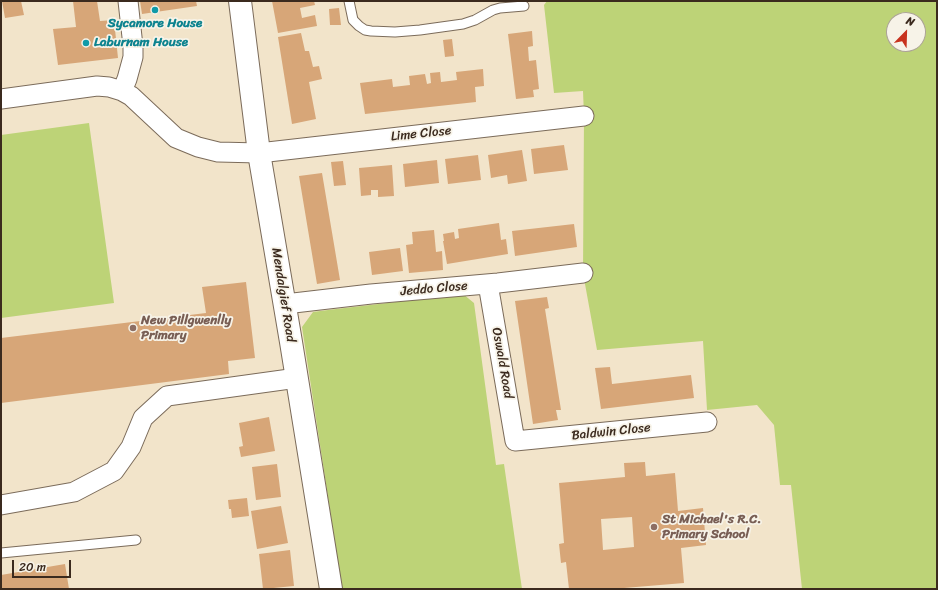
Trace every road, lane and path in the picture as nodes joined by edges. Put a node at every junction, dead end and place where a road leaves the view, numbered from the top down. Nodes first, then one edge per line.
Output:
1 (128, 1) edge
2 (240, 1) edge
3 (349, 1) edge
4 (524, 6) dead end
5 (122, 91) junction
6 (1, 99) edge
7 (584, 116) dead end
8 (259, 153) junction
9 (583, 273) dead end
10 (488, 284) junction
11 (284, 304) junction
12 (297, 378) junction
13 (707, 422) dead end
14 (515, 441) joint
15 (1, 505) edge
16 (136, 540) dead end
17 (1, 553) edge
18 (331, 589) edge

1 - 5 street
2 - 8 street, Mendalgief Road
3 - 4 lane
5 - 6 street
5 - 8 street, Lime Close
7 - 8 street, Lime Close
8 - 11 street, Mendalgief Road
9 - 10 street, Jeddo Close
10 - 11 street, Jeddo Close
10 - 14 street, Oswald Road
11 - 12 street, Mendalgief Road
12 - 15 street
12 - 18 street, Mendalgief Road
13 - 14 street, Baldwin Close
16 - 17 lane

